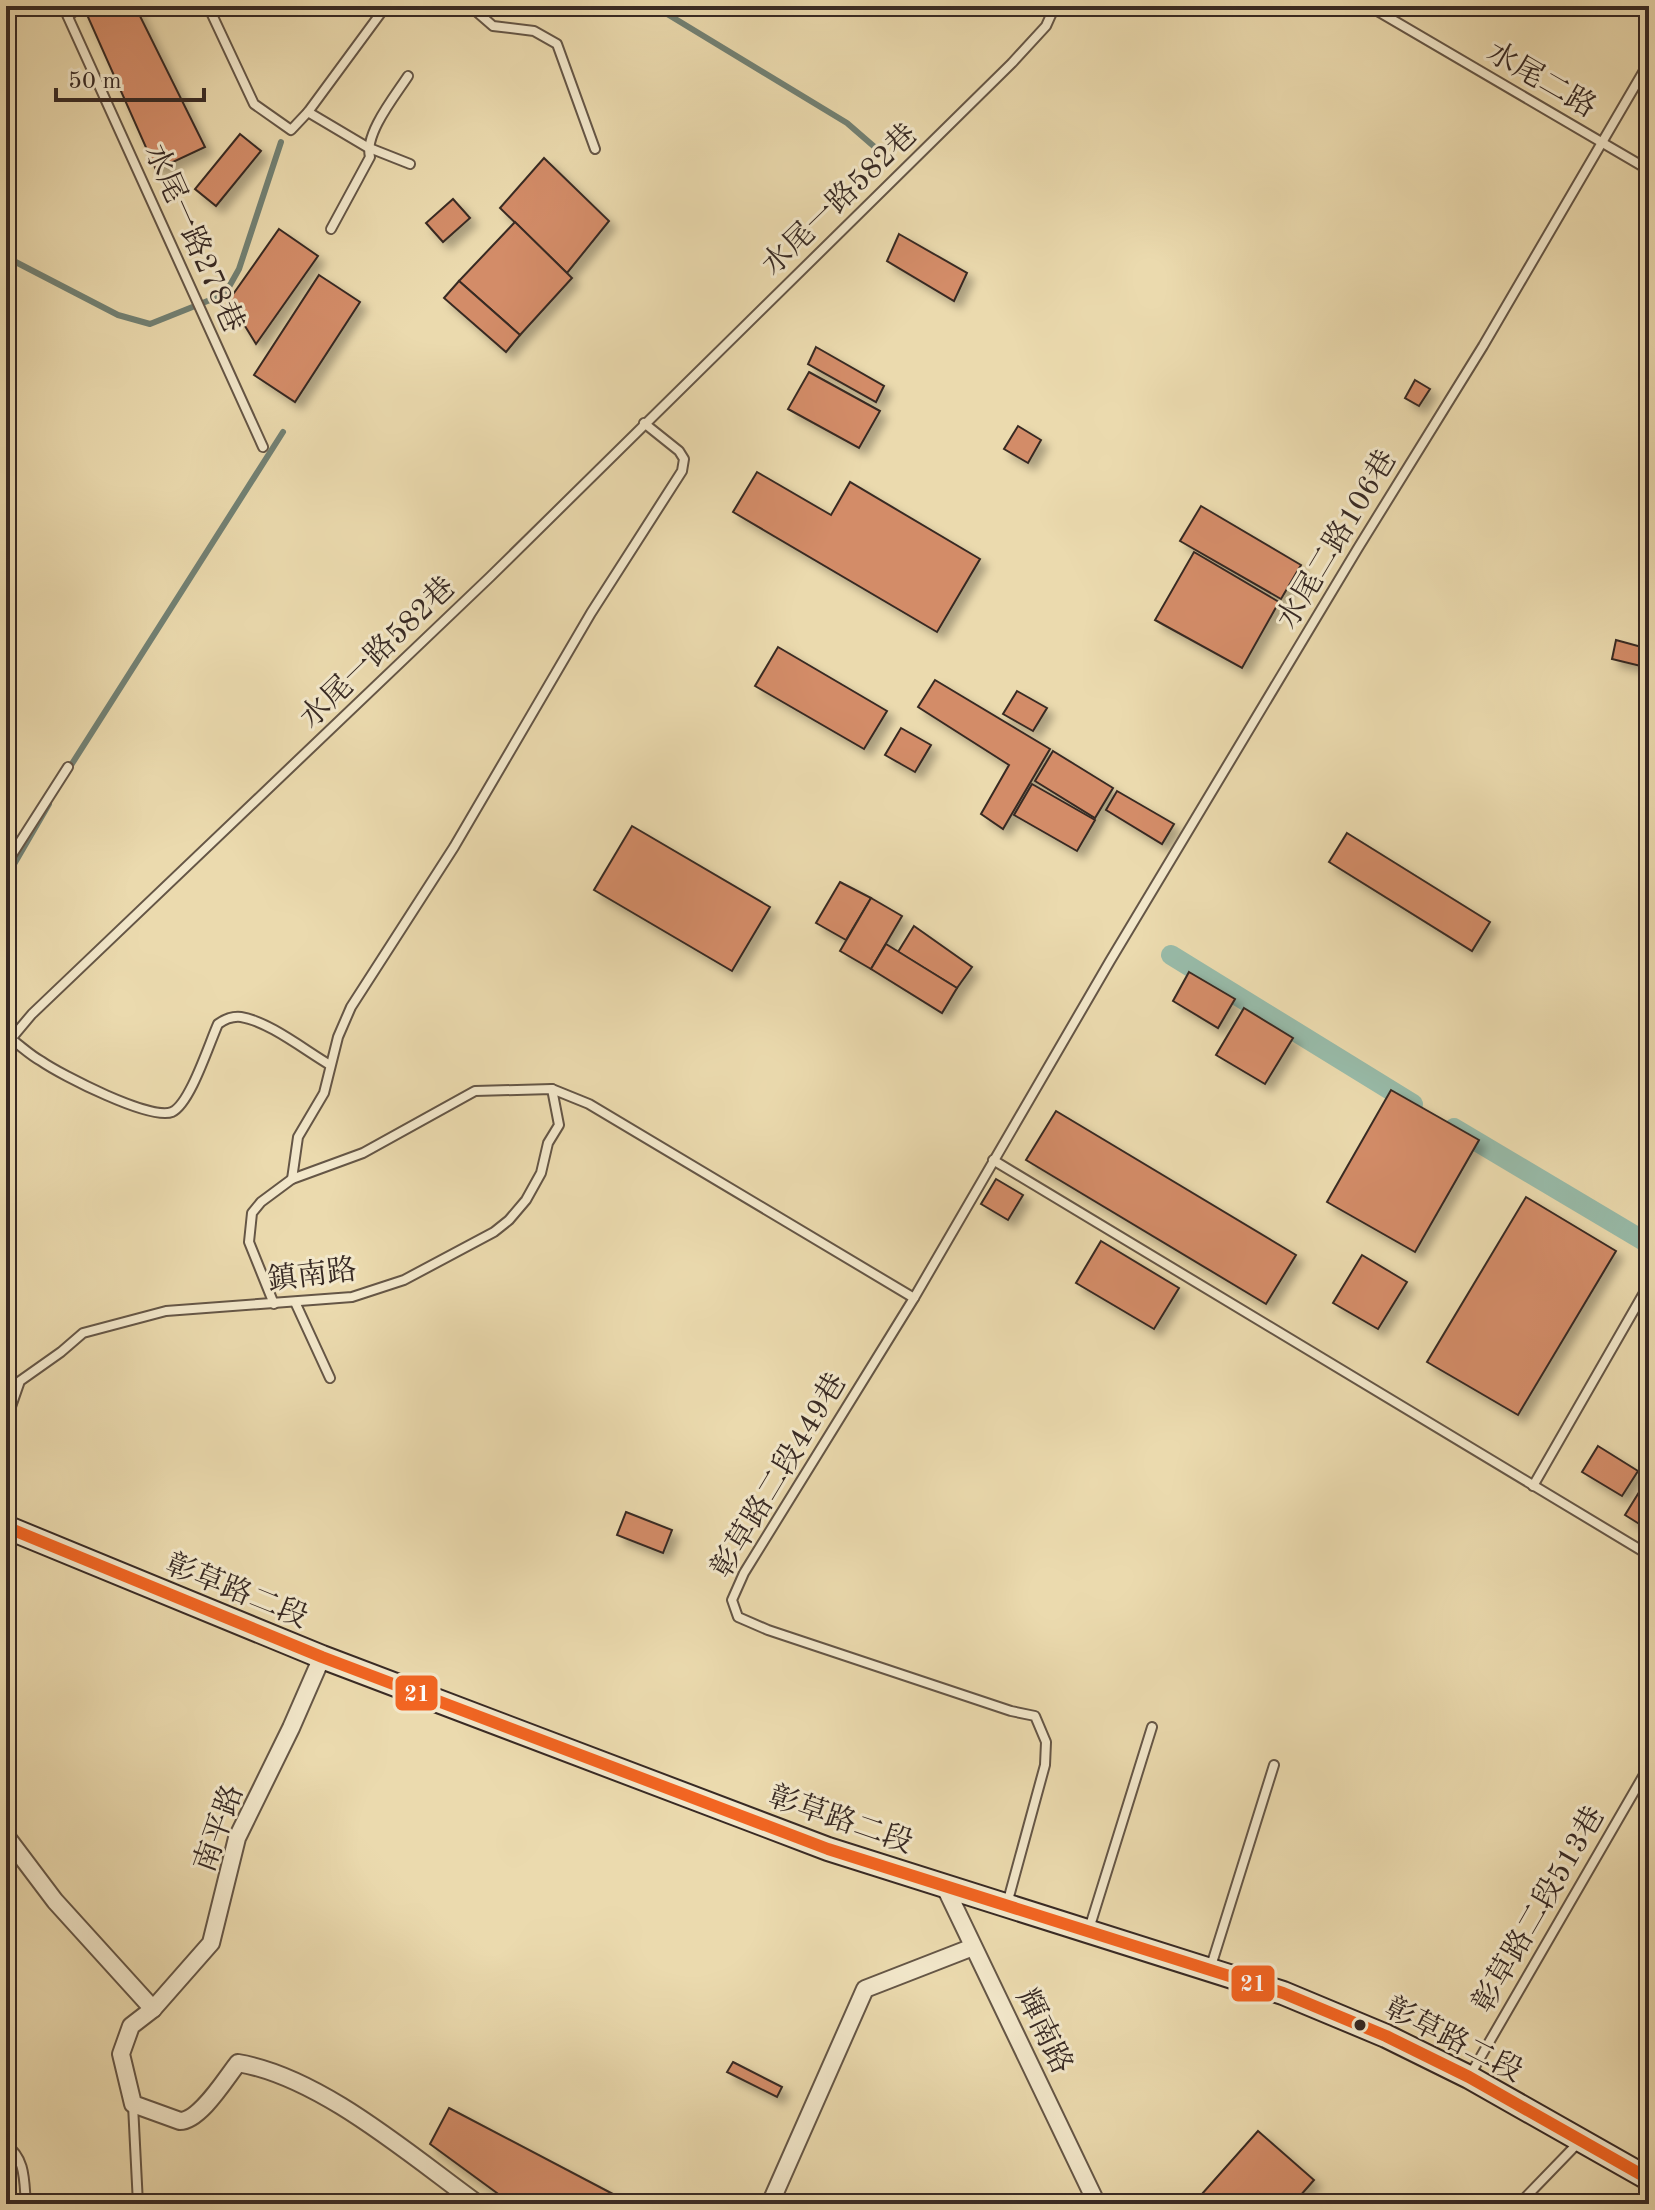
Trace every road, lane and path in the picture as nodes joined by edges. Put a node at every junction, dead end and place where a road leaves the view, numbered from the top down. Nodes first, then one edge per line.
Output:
1 (63, 6) edge
2 (81, 6) edge
3 (208, 6) edge
4 (386, 6) edge
5 (470, 6) edge
6 (1055, 6) edge
7 (1369, 6) edge
8 (68, 16) junction
9 (1649, 62) edge
10 (408, 76) dead end
11 (308, 112) junction
12 (1603, 142) junction
13 (367, 147) junction
14 (595, 149) dead end
15 (410, 164) dead end
16 (1649, 170) edge
17 (331, 229) dead end
18 (644, 423) junction
19 (263, 447) dead end
20 (68, 767) dead end
21 (6, 864) edge
22 (1110, 961) joint
23 (330, 1065) junction
24 (552, 1089) junction
25 (993, 1160) junction
26 (292, 1179) junction
27 (1649, 1284) edge
28 (914, 1298) junction
29 (295, 1302) junction
30 (274, 1304) junction
31 (330, 1378) dead end
32 (6, 1421) edge
33 (1533, 1486) junction
34 (6, 1527) edge
35 (1649, 1555) edge
36 (322, 1657) junction
37 (1152, 1727) dead end
38 (1274, 1765) dead end
39 (1649, 1766) edge
40 (6, 1836) edge
41 (943, 1883) junction
42 (1007, 1904) junction
43 (1088, 1931) junction
44 (973, 1947) junction
45 (1210, 1969) junction
46 (153, 2009) junction
47 (1469, 2077) junction
48 (133, 2104) junction
49 (1579, 2142) junction
50 (6, 2145) edge
51 (1649, 2179) edge
52 (26, 2204) edge
53 (138, 2204) edge
54 (478, 2204) edge
55 (770, 2204) edge
56 (1097, 2204) edge
57 (1519, 2204) edge

1 - 8 lane, 水尾一路278巷
2 - 8 lane
3 - 11 lane
4 - 11 lane
5 - 14 lane
6 - 18 lane, 水尾一路582巷
7 - 12 lane, 水尾二路
8 - 19 lane, 水尾一路278巷
9 - 12 lane, 水尾二路106巷
10 - 13 lane
11 - 13 lane
12 - 16 lane, 水尾二路
12 - 22 lane, 水尾二路106巷
13 - 15 lane
13 - 17 lane
18 - 23 lane
18 - 23 lane, 水尾一路582巷
20 - 21 lane
22 - 25 lane, 彰草路二段449巷
23 - 26 lane
24 - 26 lane
24 - 28 lane
24 - 29 lane, 鎮南路
25 - 28 lane, 彰草路二段449巷
25 - 33 lane
26 - 30 lane
27 - 33 lane
28 - 42 lane, 彰草路二段449巷
29 - 30 lane, 鎮南路
29 - 31 lane
30 - 32 lane, 鎮南路
33 - 35 lane
34 - 36 street, 彰草路二段
36 - 41 street, 彰草路二段
36 - 46 street, 南平路
37 - 43 lane
38 - 45 lane
39 - 47 lane, 彰草路二段513巷
40 - 46 street
41 - 42 street, 彰草路二段
41 - 44 street, 輝南路
42 - 43 street, 彰草路二段
43 - 45 street, 彰草路二段
44 - 55 street
44 - 56 street, 輝南路
45 - 47 street, 彰草路二段
46 - 48 street, 南平路
47 - 49 street, 彰草路二段
48 - 53 lane, 南平路
48 - 54 street
49 - 51 street, 彰草路二段
49 - 57 lane
50 - 52 lane

